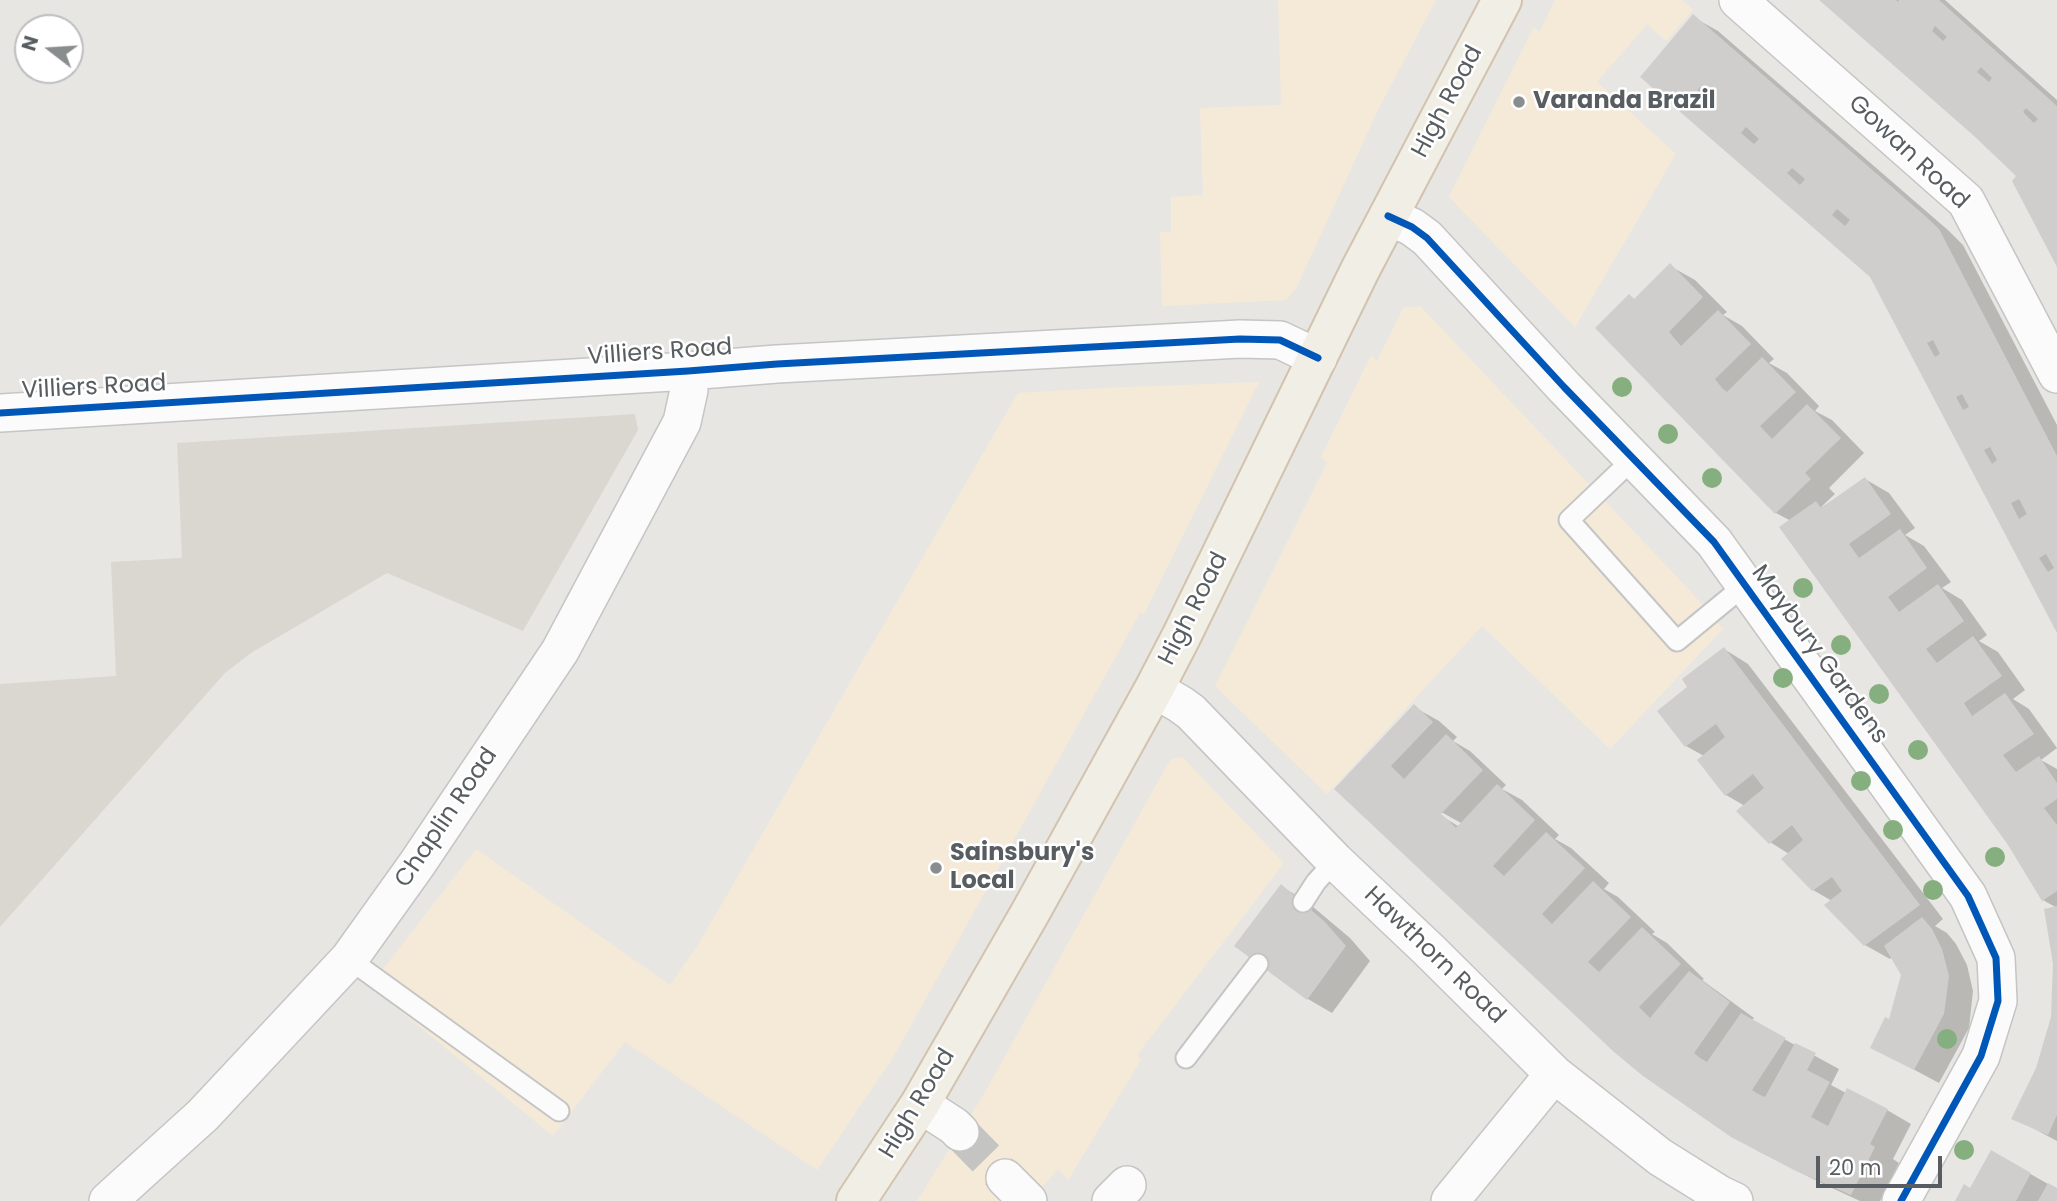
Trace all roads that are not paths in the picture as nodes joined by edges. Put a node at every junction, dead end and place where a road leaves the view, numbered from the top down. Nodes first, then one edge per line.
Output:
1 (1502, 0) edge
2 (1738, 0) edge
3 (1388, 216) junction
4 (1318, 358) junction
5 (688, 372) junction
6 (2057, 374) edge
7 (0, 413) edge
8 (1633, 458) junction
9 (1745, 585) junction
10 (1154, 689) junction
11 (1335, 860) junction
12 (1303, 902) dead end
13 (349, 959) junction
14 (1258, 964) dead end
15 (1186, 1058) dead end
16 (1555, 1074) junction
17 (920, 1104) junction
18 (559, 1111) dead end
19 (960, 1132) tunnel mouth
20 (108, 1201) edge
21 (856, 1201) edge
22 (1450, 1201) edge
23 (1734, 1201) edge
24 (1901, 1201) edge

1 - 3 main road, High Road
2 - 6 street, Gowan Road
3 - 4 main road, High Road
3 - 8 street, Maybury Gardens
4 - 5 street, Villiers Road
4 - 10 main road, High Road
5 - 7 street, Villiers Road
5 - 13 street, Chaplin Road
8 - 9 street, Maybury Gardens
8 - 9 lane
9 - 24 street, Maybury Gardens
10 - 11 street, Hawthorn Road
10 - 17 main road, High Road
11 - 12 lane
11 - 16 street, Hawthorn Road
13 - 18 lane
13 - 20 street, Chaplin Road
14 - 15 lane
16 - 22 street
16 - 23 street, Hawthorn Road
17 - 19 street
17 - 21 main road, High Road

